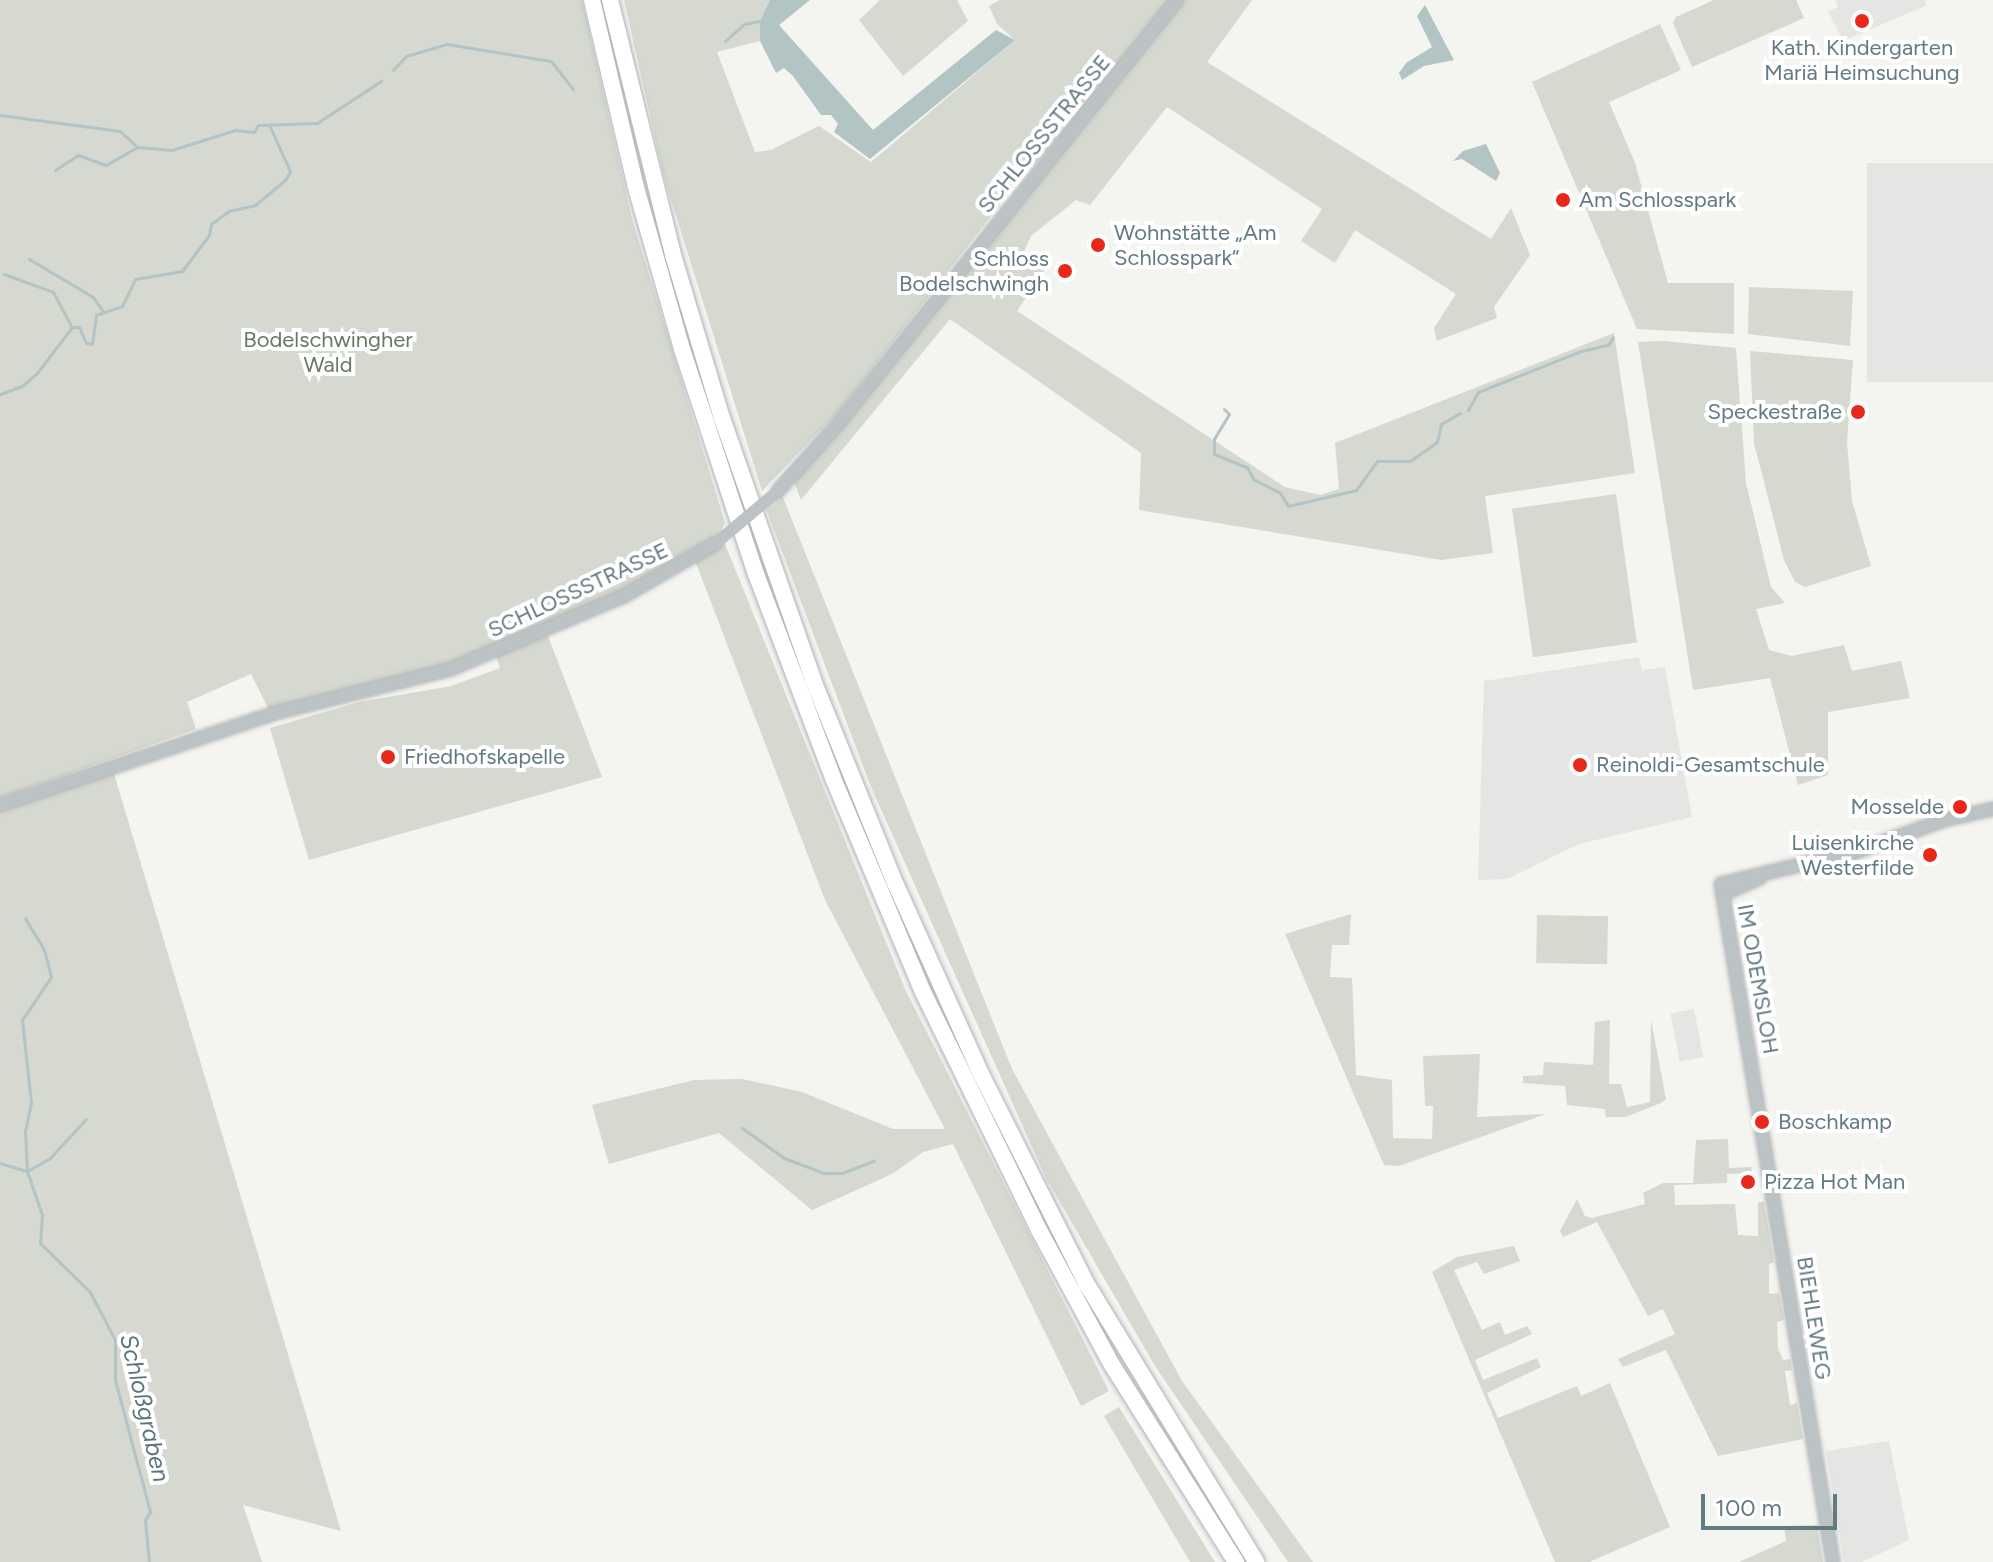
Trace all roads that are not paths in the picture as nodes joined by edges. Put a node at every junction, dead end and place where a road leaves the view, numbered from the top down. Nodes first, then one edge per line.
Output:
1 (592, 0) edge
2 (610, 0) edge
3 (1177, 0) edge
4 (0, 805) edge
5 (1993, 809) edge
6 (1756, 1081) joint
7 (1236, 1562) edge
8 (1256, 1562) edge
9 (1833, 1562) edge

1 - 7 highway
2 - 8 highway
3 - 4 street, SCHLOSSSTRASSE, bridge
5 - 6 street, IM ODEMSLOH
6 - 9 street, BIEHLEWEG

